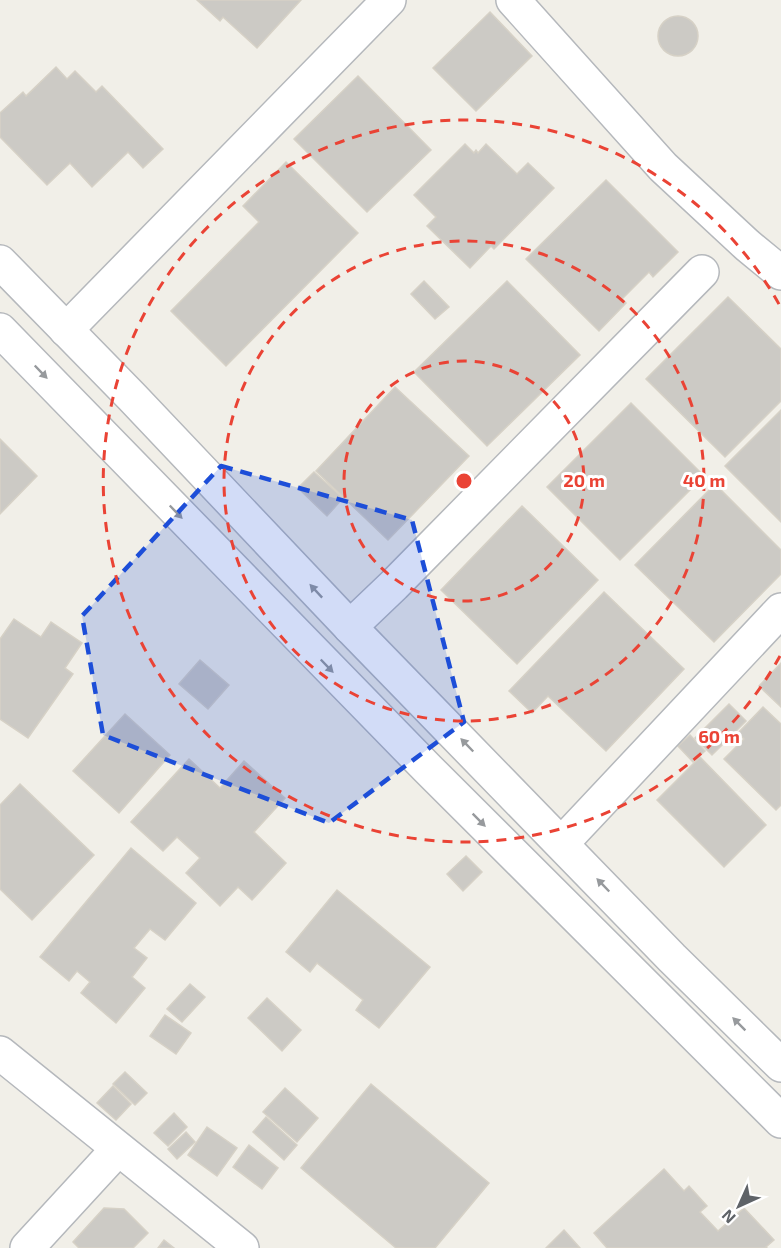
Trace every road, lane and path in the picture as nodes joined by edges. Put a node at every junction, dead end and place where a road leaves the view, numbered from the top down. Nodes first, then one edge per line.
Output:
1 (389, 0) edge
2 (513, 0) edge
3 (0, 262) edge
4 (702, 272) dead end
5 (781, 273) edge
6 (0, 330) edge
7 (66, 330) junction
8 (781, 610) edge
9 (350, 627) junction
10 (562, 843) junction
11 (0, 1053) edge
12 (781, 1065) edge
13 (781, 1121) edge
14 (118, 1149) junction
15 (27, 1248) edge
16 (242, 1248) edge

1 - 7 street
2 - 5 street
3 - 7 street
4 - 9 street
6 -> 13 street
9 -> 7 street
8 - 10 street
10 -> 9 street
12 -> 10 street
11 - 14 street
14 - 15 street
14 - 16 street

